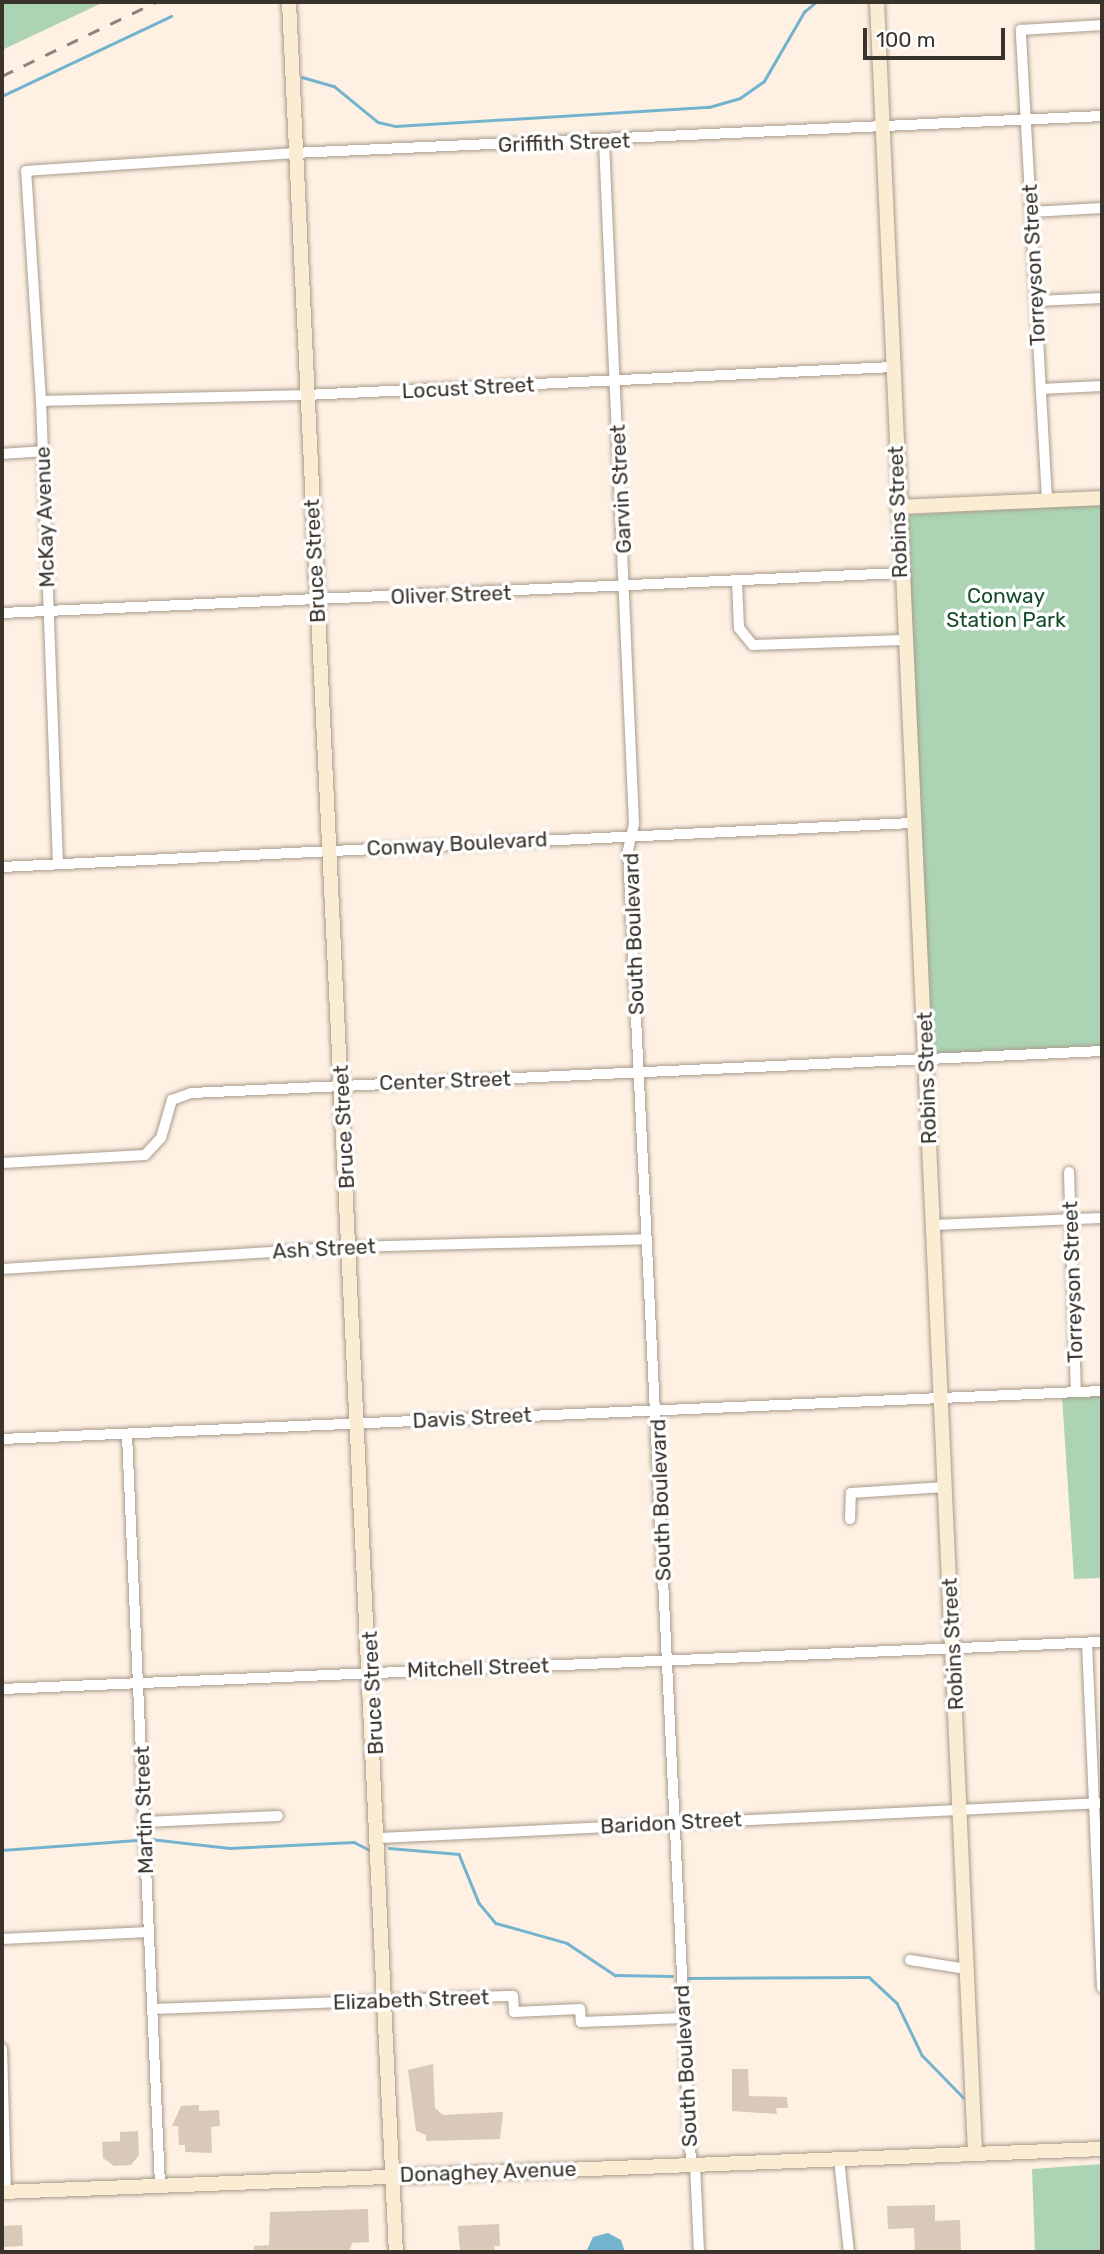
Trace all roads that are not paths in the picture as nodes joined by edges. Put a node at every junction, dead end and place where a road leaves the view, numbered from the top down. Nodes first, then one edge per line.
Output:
1 (289, 2) edge
2 (877, 2) edge
3 (1102, 25) edge
4 (1102, 116) edge
5 (1026, 120) junction
6 (884, 127) junction
7 (604, 142) junction
8 (293, 153) junction
9 (26, 171) joint
10 (1102, 208) edge
11 (1031, 212) junction
12 (1102, 298) edge
13 (1036, 301) junction
14 (894, 367) junction
15 (615, 381) junction
16 (1102, 386) edge
17 (1041, 389) junction
18 (306, 395) junction
19 (41, 401) junction
20 (41, 452) junction
21 (2, 454) edge
22 (1102, 498) edge
23 (1047, 500) junction
24 (898, 506) junction
25 (900, 573) junction
26 (737, 581) junction
27 (625, 588) junction
28 (317, 600) junction
29 (48, 609) junction
30 (2, 613) edge
31 (903, 640) junction
32 (912, 823) junction
33 (632, 836) junction
34 (329, 850) junction
35 (58, 864) junction
36 (2, 867) edge
37 (1102, 1051) edge
38 (927, 1058) junction
39 (640, 1073) junction
40 (341, 1086) junction
41 (2, 1163) edge
42 (1069, 1172) dead end
43 (1102, 1218) edge
44 (1071, 1219) junction
45 (933, 1226) junction
46 (648, 1239) junction
47 (350, 1247) junction
48 (2, 1269) edge
49 (1102, 1391) edge
50 (1076, 1392) junction
51 (943, 1397) junction
52 (657, 1409) junction
53 (359, 1423) junction
54 (127, 1434) junction
55 (2, 1439) edge
56 (945, 1487) junction
57 (850, 1520) dead end
58 (1102, 1642) edge
59 (1087, 1643) junction
60 (954, 1651) junction
61 (667, 1660) junction
62 (372, 1672) junction
63 (139, 1683) junction
64 (2, 1689) edge
65 (1098, 1803) edge
66 (961, 1810) junction
67 (278, 1816) dead end
68 (144, 1822) junction
69 (674, 1823) junction
70 (380, 1838) junction
71 (149, 1932) junction
72 (2, 1939) edge
73 (910, 1960) dead end
74 (966, 1969) junction
75 (1102, 1988) edge
76 (385, 2002) junction
77 (153, 2009) junction
78 (684, 2018) junction
79 (2, 2049) edge
80 (1102, 2150) edge
81 (975, 2154) junction
82 (839, 2158) junction
83 (693, 2164) junction
84 (392, 2176) junction
85 (160, 2185) junction
86 (4, 2192) edge
87 (397, 2252) edge
88 (699, 2252) edge
89 (849, 2252) edge

1 - 8 street, Bruce Street
2 - 6 street, Robins Street
3 - 5 street, Torreyson Street
4 - 5 street, Griffith Street
5 - 6 street, Griffith Street
5 - 11 street, Torreyson Street
6 - 7 street, Griffith Street
6 - 14 street, Robins Street
7 - 8 street, Griffith Street
7 - 15 street, Garvin Street
8 - 9 street, Griffith Street
8 - 18 street, Bruce Street
9 - 19 street, McKay Avenue
10 - 11 street
11 - 13 street, Torreyson Street
12 - 13 street
13 - 17 street, Torreyson Street
14 - 15 street, Locust Street
14 - 24 street, Robins Street
15 - 18 street, Locust Street
15 - 27 street, Garvin Street
16 - 17 street
17 - 23 street, Torreyson Street
18 - 19 street, Locust Street
18 - 28 street, Bruce Street
19 - 20 street, McKay Avenue
20 - 21 street
20 - 29 street, McKay Avenue
22 - 23 street
23 - 24 street
24 - 25 street, Robins Street
25 - 26 street, Oliver Street
25 - 31 street, Robins Street
26 - 27 street, Oliver Street
26 - 31 street
27 - 28 street, Oliver Street
27 - 33 street, Garvin Street
28 - 29 street, Oliver Street
28 - 34 street, Bruce Street
29 - 30 street, Oliver Street
29 - 35 street, McKay Avenue
31 - 32 street, Robins Street
32 - 33 street, Conway Boulevard
32 - 38 street, Robins Street
33 - 34 street, Conway Boulevard
33 - 39 street, South Boulevard
34 - 35 street, Conway Boulevard
34 - 40 street, Bruce Street
35 - 36 street, Conway Boulevard
37 - 38 street, Center Street
38 - 39 street, Center Street
38 - 45 street, Robins Street
39 - 40 street, Center Street
39 - 46 street, South Boulevard
40 - 41 street, Center Street
40 - 47 street, Bruce Street
42 - 44 street, Torreyson Street
43 - 44 street
44 - 45 street
44 - 50 street, Torreyson Street
45 - 51 street, Robins Street
46 - 47 street, Ash Street
46 - 52 street, South Boulevard
47 - 48 street, Ash Street
47 - 53 street, Bruce Street
49 - 50 street, Davis Street
50 - 51 street, Davis Street
51 - 52 street, Davis Street
51 - 56 street, Robins Street
52 - 53 street, Davis Street
52 - 61 street, South Boulevard
53 - 54 street, Davis Street
53 - 62 street, Bruce Street
54 - 55 street, Davis Street
54 - 63 street, Martin Street
56 - 57 street
56 - 60 street, Robins Street
58 - 59 street, Mitchell Street
59 - 60 street, Mitchell Street
59 - 65 street
60 - 61 street, Mitchell Street
60 - 66 street, Robins Street
61 - 62 street, Mitchell Street
61 - 69 street, South Boulevard
62 - 63 street, Mitchell Street
62 - 70 street, Bruce Street
63 - 64 street, Mitchell Street
63 - 68 street, Martin Street
65 - 66 street, Baridon Street
65 - 75 street
66 - 69 street, Baridon Street
66 - 74 street, Robins Street
67 - 68 street
68 - 71 street, Martin Street
69 - 70 street, Baridon Street
69 - 78 street, South Boulevard
70 - 76 street, Bruce Street
71 - 72 street
71 - 77 street, Martin Street
73 - 74 street
74 - 81 street, Robins Street
76 - 77 street, Elizabeth Street
76 - 78 street, Elizabeth Street
76 - 84 street, Bruce Street
77 - 85 street, Martin Street
78 - 83 street, South Boulevard
79 - 86 street
80 - 81 street, Donaghey Avenue
81 - 82 street, Donaghey Avenue
82 - 83 street, Donaghey Avenue
82 - 89 street
83 - 84 street, Donaghey Avenue
83 - 88 street, South Boulevard
84 - 85 street, Donaghey Avenue
84 - 87 street, Bruce Street
85 - 86 street, Donaghey Avenue

